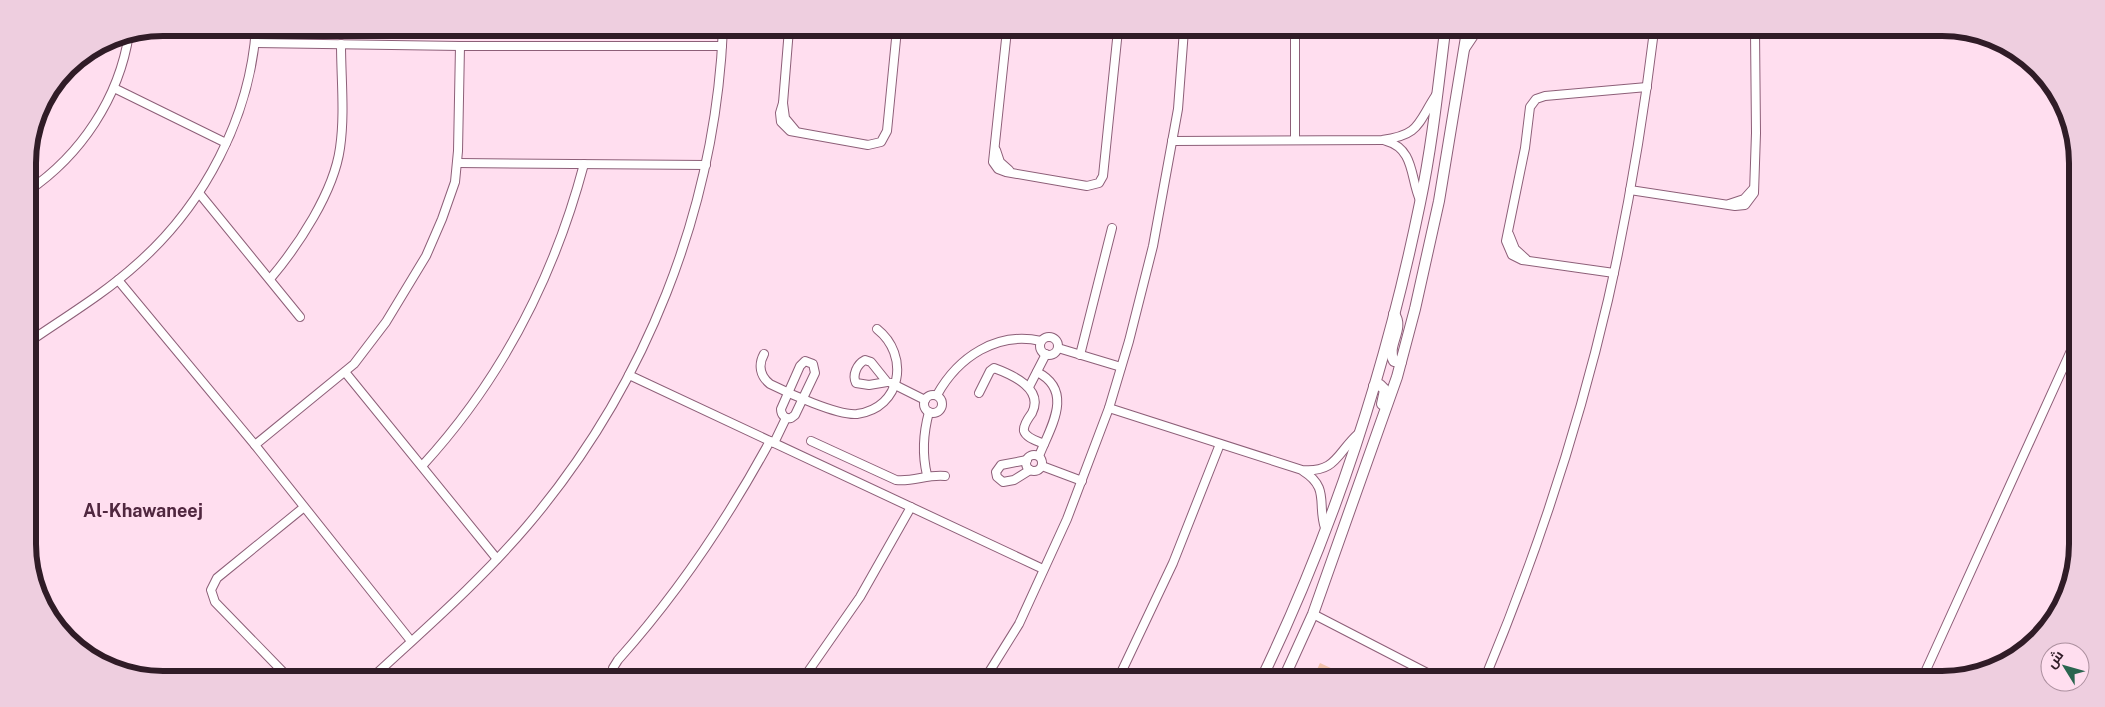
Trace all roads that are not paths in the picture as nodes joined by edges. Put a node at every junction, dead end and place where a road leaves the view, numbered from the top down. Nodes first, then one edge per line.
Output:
1 (1117, 36) edge
2 (1184, 36) edge
3 (1296, 36) edge
4 (1445, 36) edge
5 (1466, 36) edge
6 (1473, 36) edge
7 (1653, 36) edge
8 (1755, 36) edge
9 (255, 37) edge
10 (723, 37) edge
11 (789, 37) edge
12 (896, 37) edge
13 (1006, 37) edge
14 (127, 42) edge
15 (255, 42) junction
16 (341, 44) junction
17 (460, 46) junction
18 (722, 46) junction
19 (1465, 49) junction
20 (1647, 87) junction
21 (114, 88) junction
22 (1438, 93) junction
23 (1295, 140) junction
24 (1382, 140) junction
25 (1172, 141) junction
26 (226, 143) junction
27 (458, 163) junction
28 (584, 164) junction
29 (706, 165) junction
30 (37, 184) edge
31 (1630, 190) junction
32 (198, 193) junction
33 (1421, 201) junction
34 (1112, 228) dead end
35 (1614, 273) junction
36 (270, 279) junction
37 (118, 280) junction
38 (1394, 314) junction
39 (300, 317) dead end
40 (877, 329) dead end
41 (37, 337) edge
42 (1041, 341) junction
43 (1058, 348) junction
44 (764, 354) dead end
45 (1046, 354) junction
46 (1080, 355) junction
47 (2069, 355) edge
48 (1401, 362) junction
49 (1121, 367) junction
50 (345, 372) junction
51 (1037, 372) junction
52 (630, 375) junction
53 (887, 382) dead end
54 (895, 385) junction
55 (1374, 386) junction
56 (1029, 387) junction
57 (788, 392) junction
58 (979, 392) dead end
59 (937, 395) junction
60 (803, 398) junction
61 (925, 400) junction
62 (1109, 408) junction
63 (929, 412) junction
64 (786, 418) junction
65 (1380, 429) junction
66 (1359, 432) junction
67 (811, 441) dead end
68 (772, 442) junction
69 (1044, 444) junction
70 (1220, 444) junction
71 (255, 445) junction
72 (1039, 456) junction
73 (1027, 460) junction
74 (422, 466) junction
75 (1042, 466) junction
76 (1030, 470) junction
77 (1302, 470) junction
78 (927, 475) junction
79 (945, 476) dead end
80 (1082, 481) junction
81 (911, 507) junction
82 (303, 508) junction
83 (1325, 528) junction
84 (498, 559) junction
85 (1043, 570) junction
86 (1313, 614) junction
87 (412, 641) junction
88 (1122, 670) edge
89 (1265, 670) edge
90 (1287, 670) edge
91 (1422, 670) edge
92 (1488, 670) edge
93 (1926, 670) edge
94 (282, 671) edge
95 (380, 671) edge
96 (613, 671) edge
97 (809, 671) edge
98 (990, 671) edge

1 - 13 street
2 - 25 street
3 - 23 street
4 - 22 street
5 - 19 street
6 - 19 street
7 - 20 street
8 - 31 street
9 - 15 street
10 - 18 street
11 - 12 street
14 - 21 street
15 - 16 street
15 - 26 street
16 - 17 street
16 - 36 street
17 - 18 street
17 - 27 street
18 - 29 street
19 - 48 street
20 - 31 street
20 - 35 street
21 - 26 street
21 - 30 street
22 - 24 street
22 - 33 street
23 - 24 street
23 - 25 street
24 - 33 street
25 - 49 street
26 - 32 street
27 - 28 street
27 - 50 street
28 - 29 street
28 - 74 street
29 - 52 street
31 - 35 street
32 - 36 street
32 - 37 street
33 - 38 street
34 - 46 street
35 - 92 street
36 - 39 street
37 - 41 street
37 - 71 street
38 - 48 street
38 - 55 street
40 - 54 street
42 - 43 street
42 - 45 street
42 - 59 street
43 - 45 street
43 - 46 street
44 - 57 street
45 - 51 street
46 - 49 street
47 - 93 street
48 - 65 street
49 - 62 street
50 - 71 street
50 - 74 street
51 - 56 street
51 - 69 street
52 - 68 street
52 - 84 street
53 - 54 street
54 - 60 street
54 - 61 street
55 - 65 street
55 - 66 street
56 - 58 street
56 - 69 street
57 - 60 street
57 - 60 street
57 - 64 street
59 - 61 street
59 - 63 street
60 - 64 street
61 - 63 street
62 - 70 street
62 - 80 street
63 - 78 street
64 - 68 street
65 - 86 street
66 - 77 street
66 - 83 street
67 - 78 street
68 - 81 street
68 - 96 street
69 - 72 street
70 - 77 street
70 - 88 street
71 - 82 street
72 - 73 street
72 - 75 street
73 - 76 street
73 - 76 street
74 - 84 street
75 - 76 street
75 - 80 street
77 - 83 street
78 - 79 street
80 - 85 street
81 - 85 street
81 - 97 street
82 - 87 street
82 - 94 street
83 - 89 street
84 - 87 street
85 - 98 street
86 - 90 street
86 - 91 street
87 - 95 street

